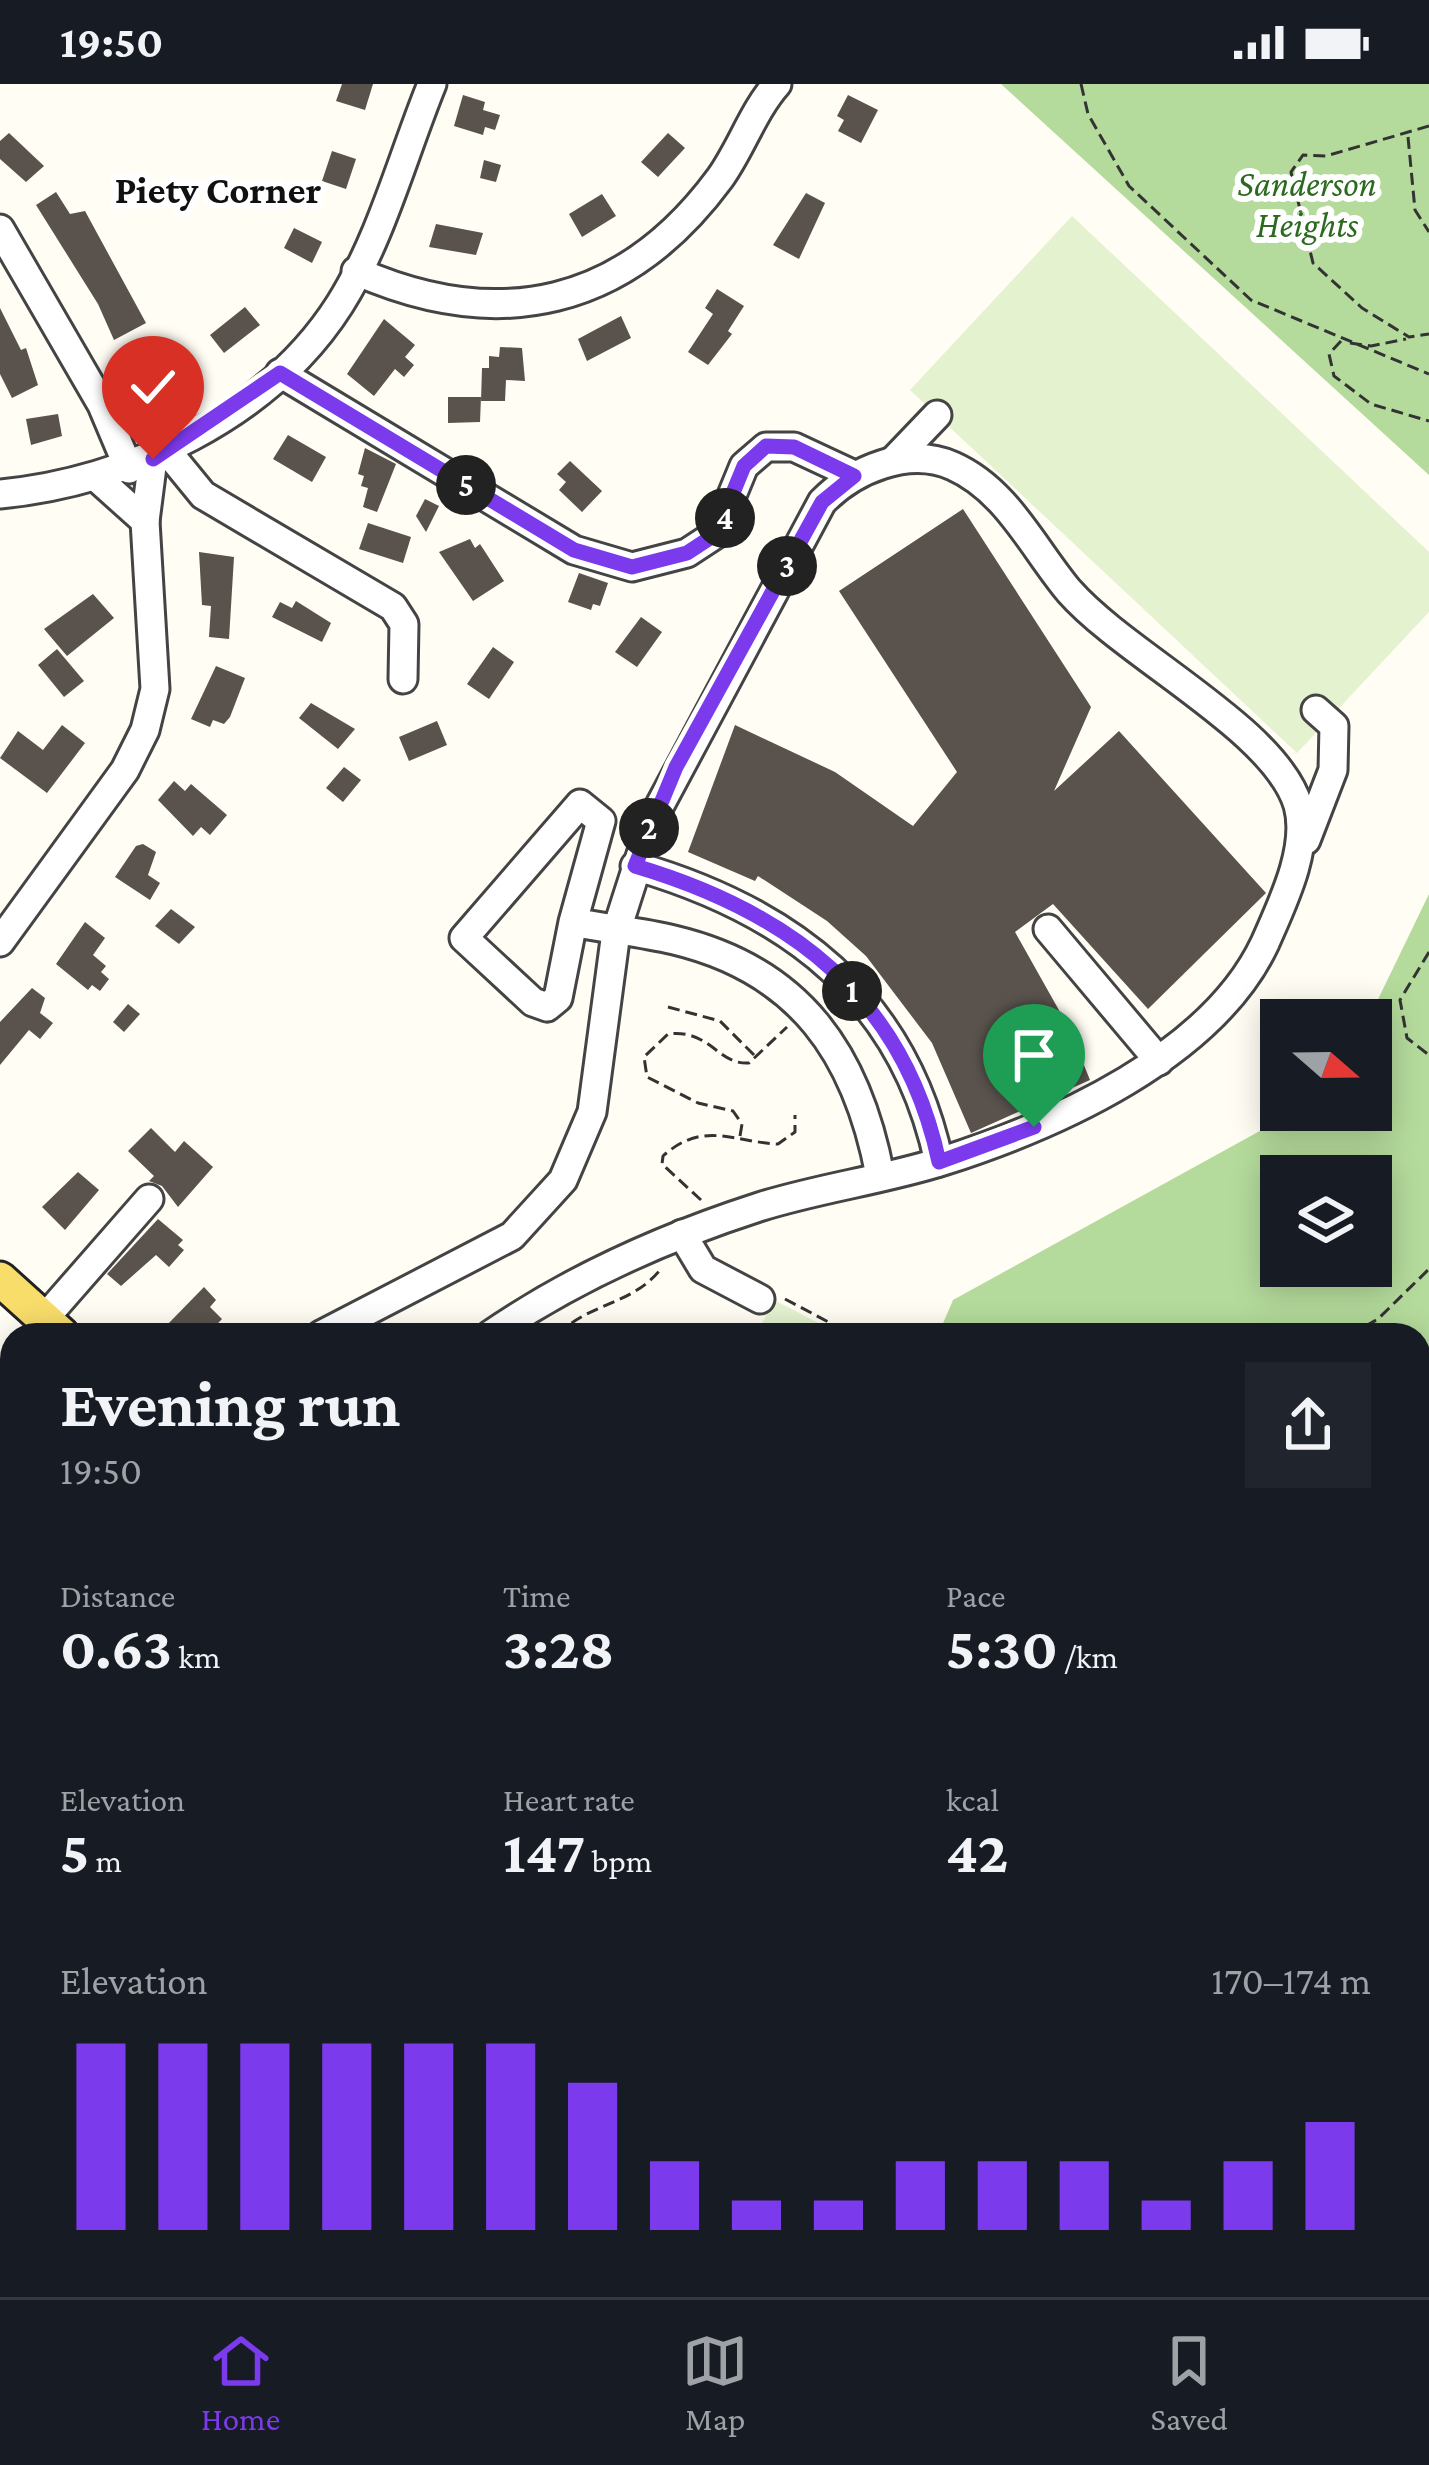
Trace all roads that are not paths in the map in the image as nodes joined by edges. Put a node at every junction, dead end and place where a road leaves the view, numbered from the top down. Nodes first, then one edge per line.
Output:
1 (432, 84) edge
2 (773, 86) edge
3 (0, 229) edge
4 (356, 271) junction
5 (280, 373) junction
6 (937, 415) dead end
7 (149, 459) junction
8 (893, 461) junction
9 (854, 476) junction
10 (97, 478) junction
11 (0, 494) edge
12 (145, 521) junction
13 (403, 679) dead end
14 (1316, 710) dead end
15 (635, 866) junction
16 (1295, 866) junction
17 (573, 922) junction
18 (1048, 929) dead end
19 (616, 932) junction
20 (0, 941) edge
21 (1160, 1061) junction
22 (939, 1162) junction
23 (880, 1175) junction
24 (148, 1199) dead end
25 (682, 1234) junction
26 (0, 1279) edge
27 (769, 1297) road end
28 (49, 1323) edge
29 (56, 1323) edge
30 (343, 1323) edge
31 (510, 1323) edge

1 - 4 street
2 - 4 street
3 - 7 street
4 - 5 street
5 - 7 street
5 - 9 street
6 - 8 street
7 - 10 street
7 - 12 street
7 - 13 street
8 - 9 street
8 - 16 street
9 - 15 street
10 - 11 street
10 - 12 street
12 - 20 street
14 - 16 street
15 - 19 street
15 - 22 street
16 - 21 street
17 - 17 street
17 - 19 street
18 - 21 street
19 - 23 street
19 - 30 street
21 - 22 street
22 - 23 street
23 - 25 street
24 - 29 street
25 - 27 street
25 - 31 street
26 - 28 main road

